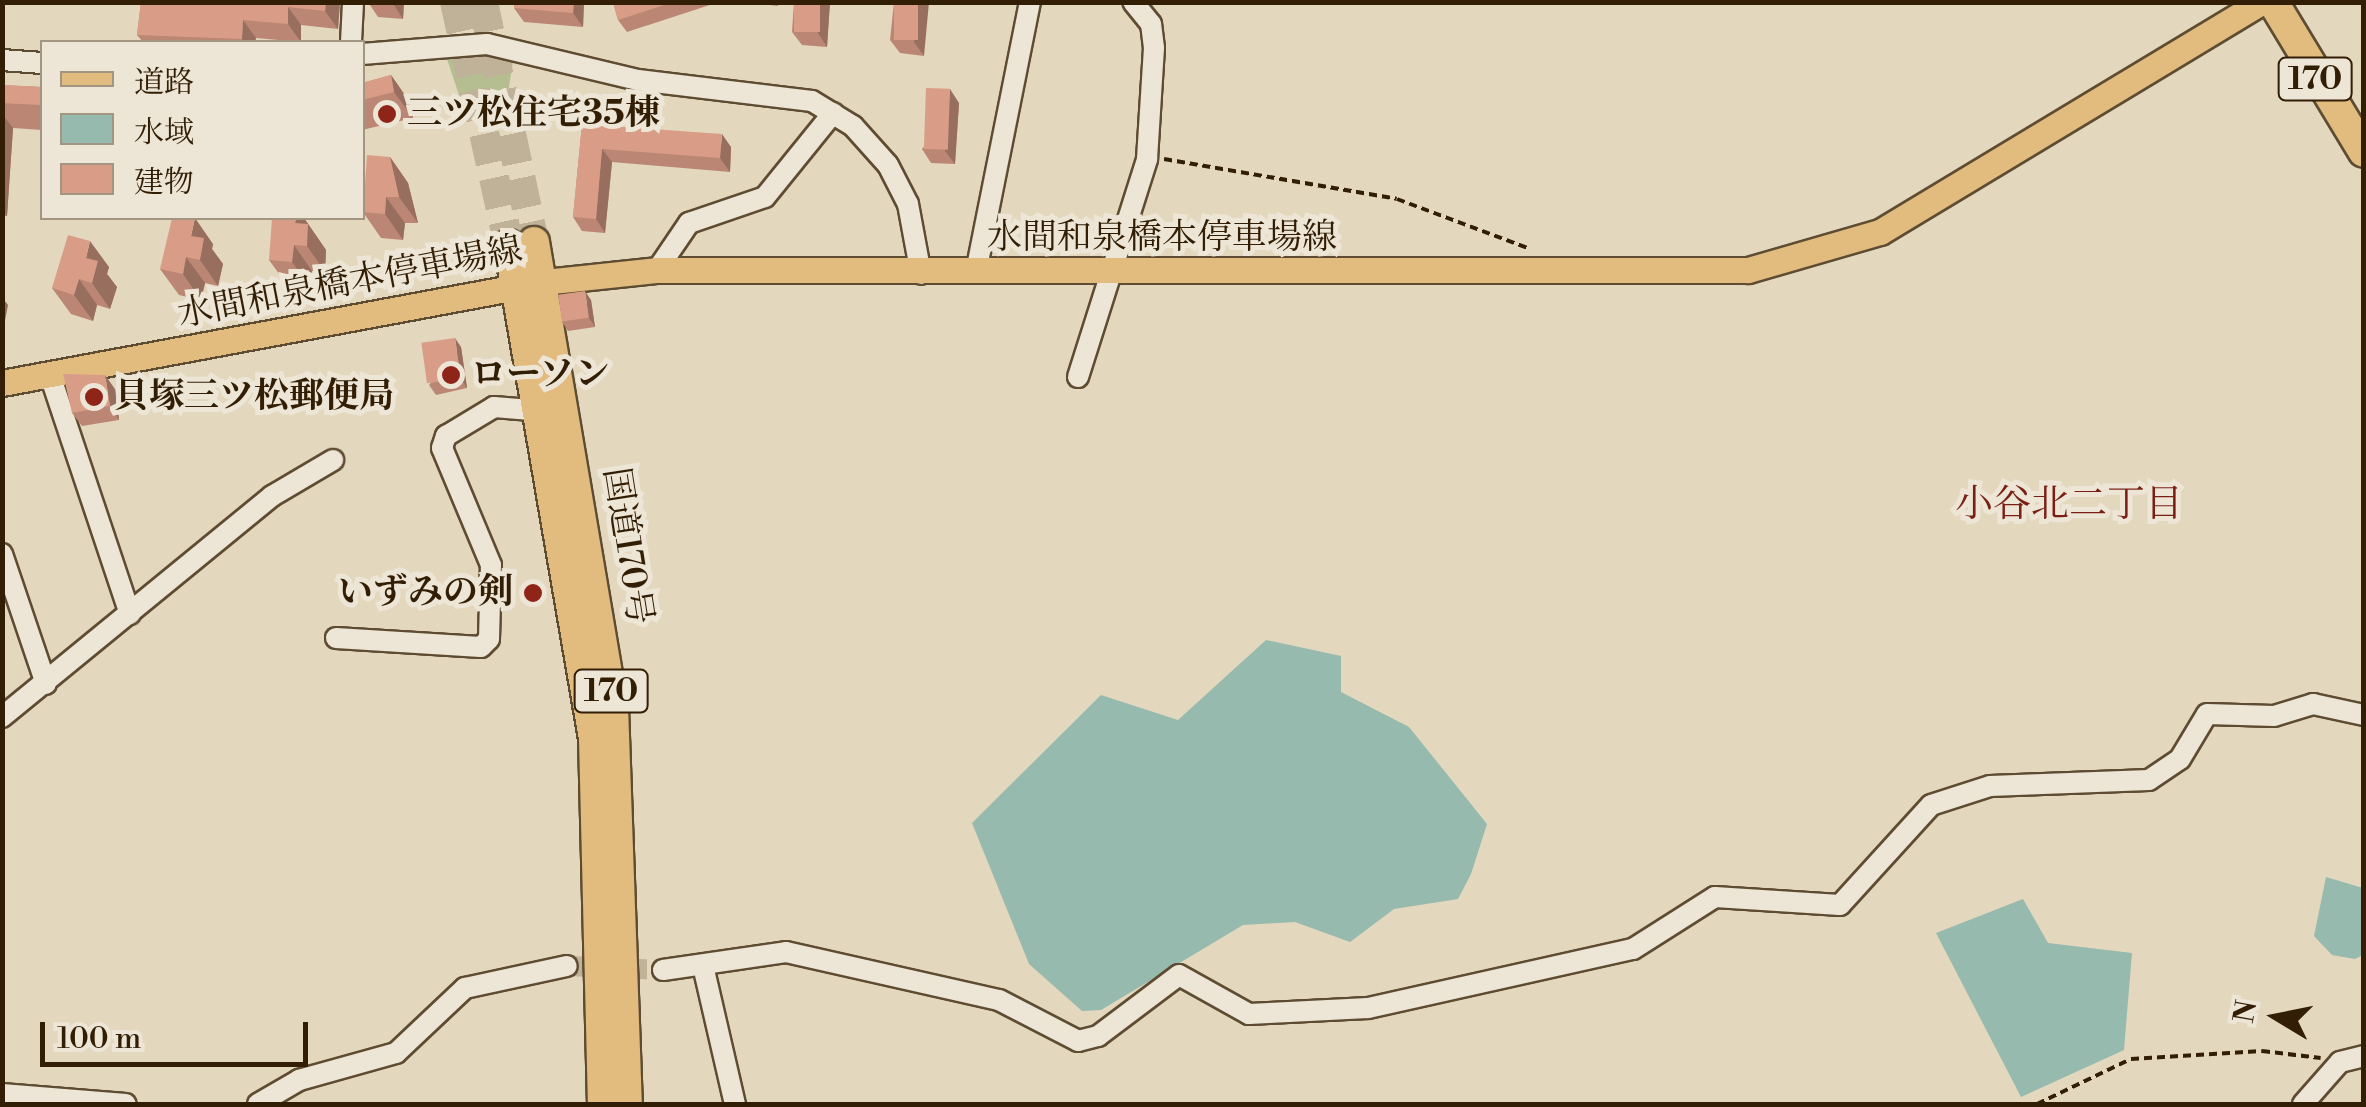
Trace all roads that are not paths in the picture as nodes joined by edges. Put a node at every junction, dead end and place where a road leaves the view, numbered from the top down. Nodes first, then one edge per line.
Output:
1 (353, 2) edge
2 (1030, 2) edge
3 (1133, 2) edge
4 (2262, 2) edge
5 (2272, 2) edge
6 (350, 40) edge
7 (365, 54) edge
8 (2, 60) edge
9 (40, 62) edge
10 (833, 113) junction
11 (2364, 152) edge
12 (521, 244) tunnel mouth
13 (656, 270) junction
14 (976, 272) junction
15 (921, 274) junction
16 (1117, 274) junction
17 (531, 285) junction
18 (50, 375) junction
19 (1078, 377) dead end
20 (2, 383) edge
21 (542, 411) junction
22 (333, 460) dead end
23 (2, 554) edge
24 (130, 614) junction
25 (336, 638) dead end
26 (46, 684) junction
27 (2364, 716) edge
28 (2, 717) edge
29 (568, 966) tunnel mouth
30 (663, 970) tunnel mouth
31 (704, 970) junction
32 (2364, 1056) edge
33 (2, 1094) edge
34 (126, 1104) edge
35 (258, 1104) edge
36 (603, 1104) edge
37 (628, 1104) edge
38 (735, 1104) edge
39 (2304, 1104) edge

1 - 6 street
2 - 14 street
3 - 16 street
4 - 16 main road, 水間和泉橋本停車場線
5 - 11 highway, 170
7 - 10 street
8 - 9 street
10 - 13 street
10 - 15 street
12 - 17 highway, 国道170号 / 170
13 - 15 main road, 水間和泉橋本停車場線
13 - 17 main road, 水間和泉橋本停車場線
14 - 15 main road, 水間和泉橋本停車場線
14 - 16 main road, 水間和泉橋本停車場線
16 - 19 street
17 - 18 main road, 水間和泉橋本停車場線
17 - 21 highway, 国道170号 / 170
17 - 37 highway, 国道170号 / 170
18 - 20 main road, 水間和泉橋本停車場線
18 - 24 street
21 - 25 street
21 - 36 highway, 国道170号 / 170
22 - 24 street
23 - 26 street
24 - 26 street
26 - 28 street
27 - 31 street
29 - 35 street
30 - 31 street
31 - 38 street
32 - 39 street
33 - 34 street

